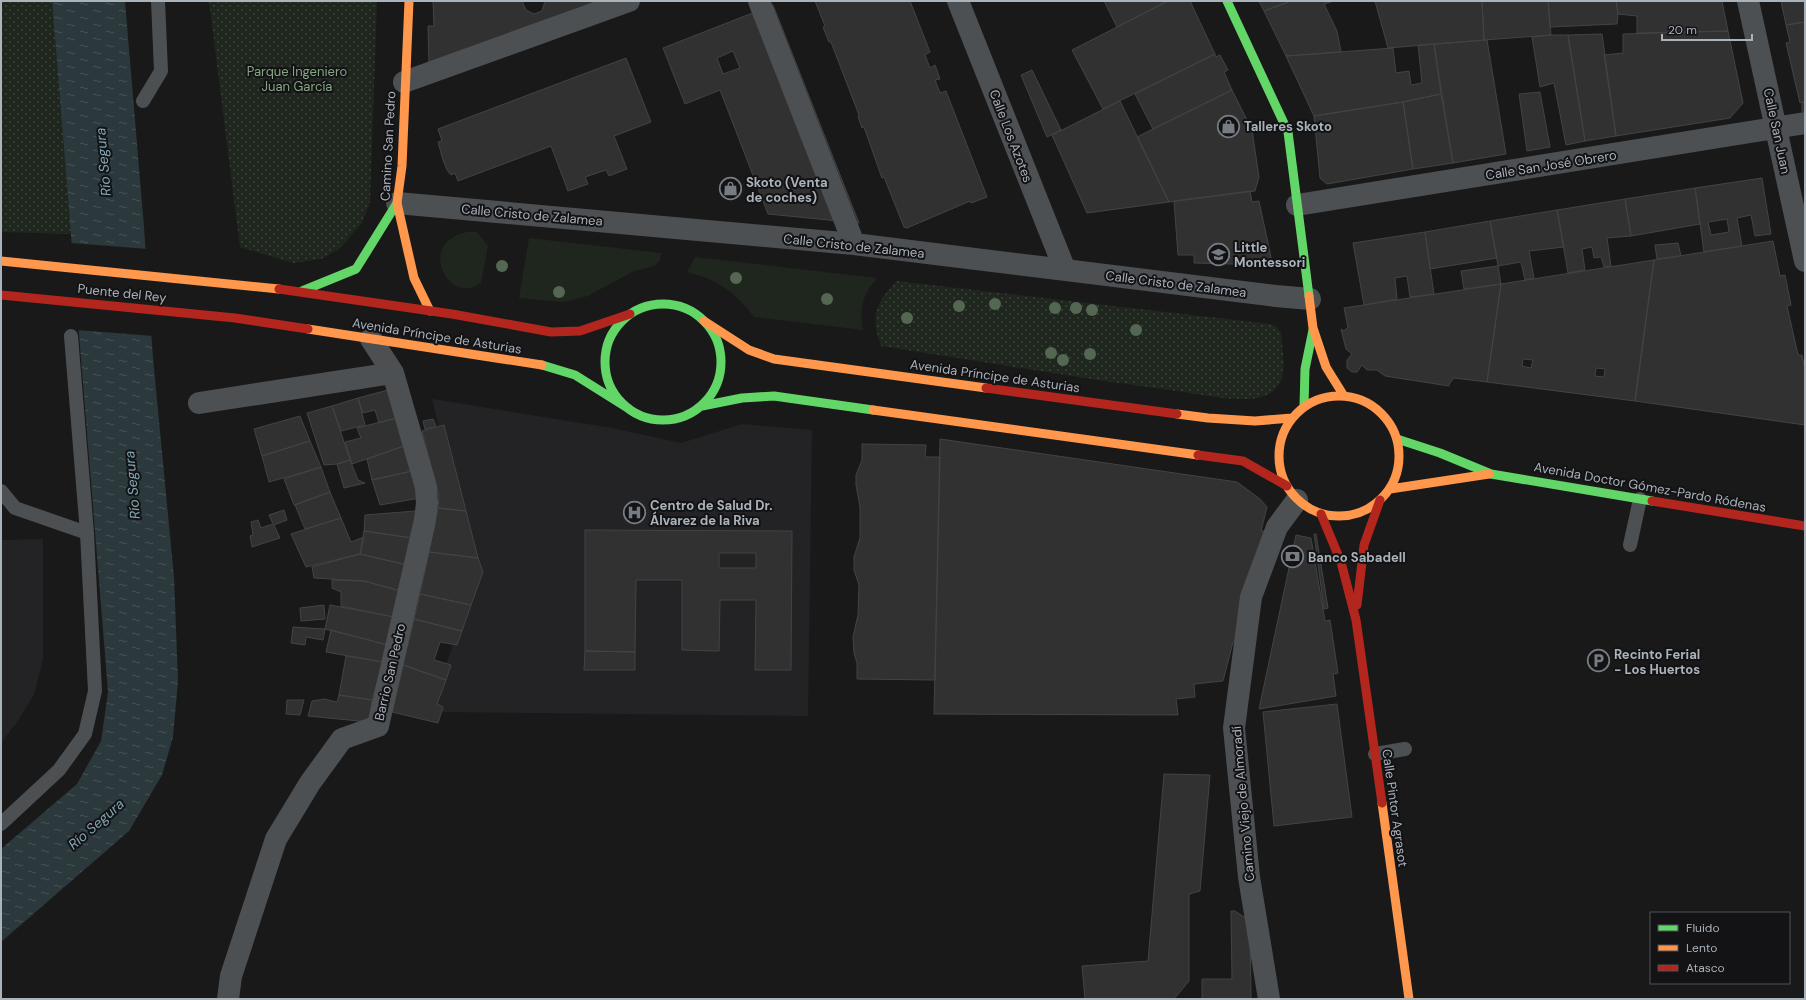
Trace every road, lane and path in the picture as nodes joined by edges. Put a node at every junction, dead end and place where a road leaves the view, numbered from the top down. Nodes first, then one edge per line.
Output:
1 (158, 1) edge
2 (408, 1) edge
3 (629, 1) edge
4 (759, 1) edge
5 (958, 1) edge
6 (1226, 1) edge
7 (1748, 1) edge
8 (404, 82) junction
9 (144, 101) dead end
10 (1805, 123) edge
11 (1777, 129) junction
12 (397, 203) junction
13 (1297, 205) junction
14 (854, 244) junction
15 (4, 261) edge
16 (1805, 261) edge
17 (1065, 270) junction
18 (236, 285) joint
19 (302, 292) junction
20 (4, 295) edge
21 (1310, 299) junction
22 (430, 311) junction
23 (630, 314) junction
24 (235, 318) joint
25 (704, 321) junction
26 (1313, 328) junction
27 (71, 336) dead end
28 (371, 339) junction
29 (393, 373) junction
30 (1344, 396) junction
31 (199, 402) dead end
32 (702, 406) junction
33 (1304, 406) junction
34 (626, 407) junction
35 (1292, 418) junction
36 (1397, 439) junction
37 (1491, 474) junction
38 (1390, 488) junction
39 (1, 491) edge
40 (1292, 493) junction
41 (1640, 499) junction
42 (1380, 500) junction
43 (1321, 514) junction
44 (1805, 526) edge
45 (87, 533) junction
46 (1630, 545) dead end
47 (1356, 620) junction
48 (1405, 749) dead end
49 (1375, 754) junction
50 (1, 824) edge
51 (228, 999) edge
52 (1269, 999) edge
53 (1409, 999) edge

1 - 9 lane
2 - 8 street, Camino San Pedro
3 - 8 street
4 - 14 street
5 - 17 street, Calle Los Azotes
6 - 13 street
7 - 11 street, Calle San Juan
8 - 12 street, Camino San Pedro
10 - 11 street, Calle San José Obrero
11 - 13 street, Calle San José Obrero
11 - 16 street, Calle San Juan
12 - 14 street, Calle Cristo de Zalamea
12 - 19 street
12 - 22 street, Camino San Pedro
13 - 21 street
14 - 17 street, Calle Cristo de Zalamea
15 - 18 street, Puente del Rey
17 - 21 street, Calle Cristo de Zalamea
18 - 19 street, Avenida Príncipe de Asturias
19 - 22 street, Avenida Príncipe de Asturias
20 - 24 street, Puente del Rey
21 - 26 street
22 - 23 street, Avenida Príncipe de Asturias
23 - 25 street
23 - 34 street
24 - 28 street, Avenida Príncipe de Asturias
25 - 32 street
25 - 35 street, Avenida Príncipe de Asturias
26 - 30 street
26 - 33 street
27 - 45 lane
28 - 29 street, Barrio San Pedro
28 - 34 street, Avenida Príncipe de Asturias
29 - 31 street
29 - 51 street, Barrio San Pedro
30 - 33 street
30 - 36 street
32 - 34 street
32 - 40 street
33 - 35 street
35 - 40 street
36 - 37 street, Avenida Doctor Gómez-Pardo Ródenas
36 - 38 street
37 - 38 street, Avenida Doctor Gómez-Pardo Ródenas
37 - 41 street, Avenida Doctor Gómez-Pardo Ródenas
38 - 42 street
39 - 45 lane
40 - 43 street
40 - 52 street, Camino Viejo de Almoradí
41 - 44 street, Avenida Doctor Gómez-Pardo Ródenas
41 - 46 lane
42 - 43 street
42 - 47 street, Calle Pintor Agrasot
43 - 47 street, Calle Pintor Agrasot
45 - 50 lane
47 - 49 street, Calle Pintor Agrasot
48 - 49 lane
49 - 53 street, Calle Pintor Agrasot

